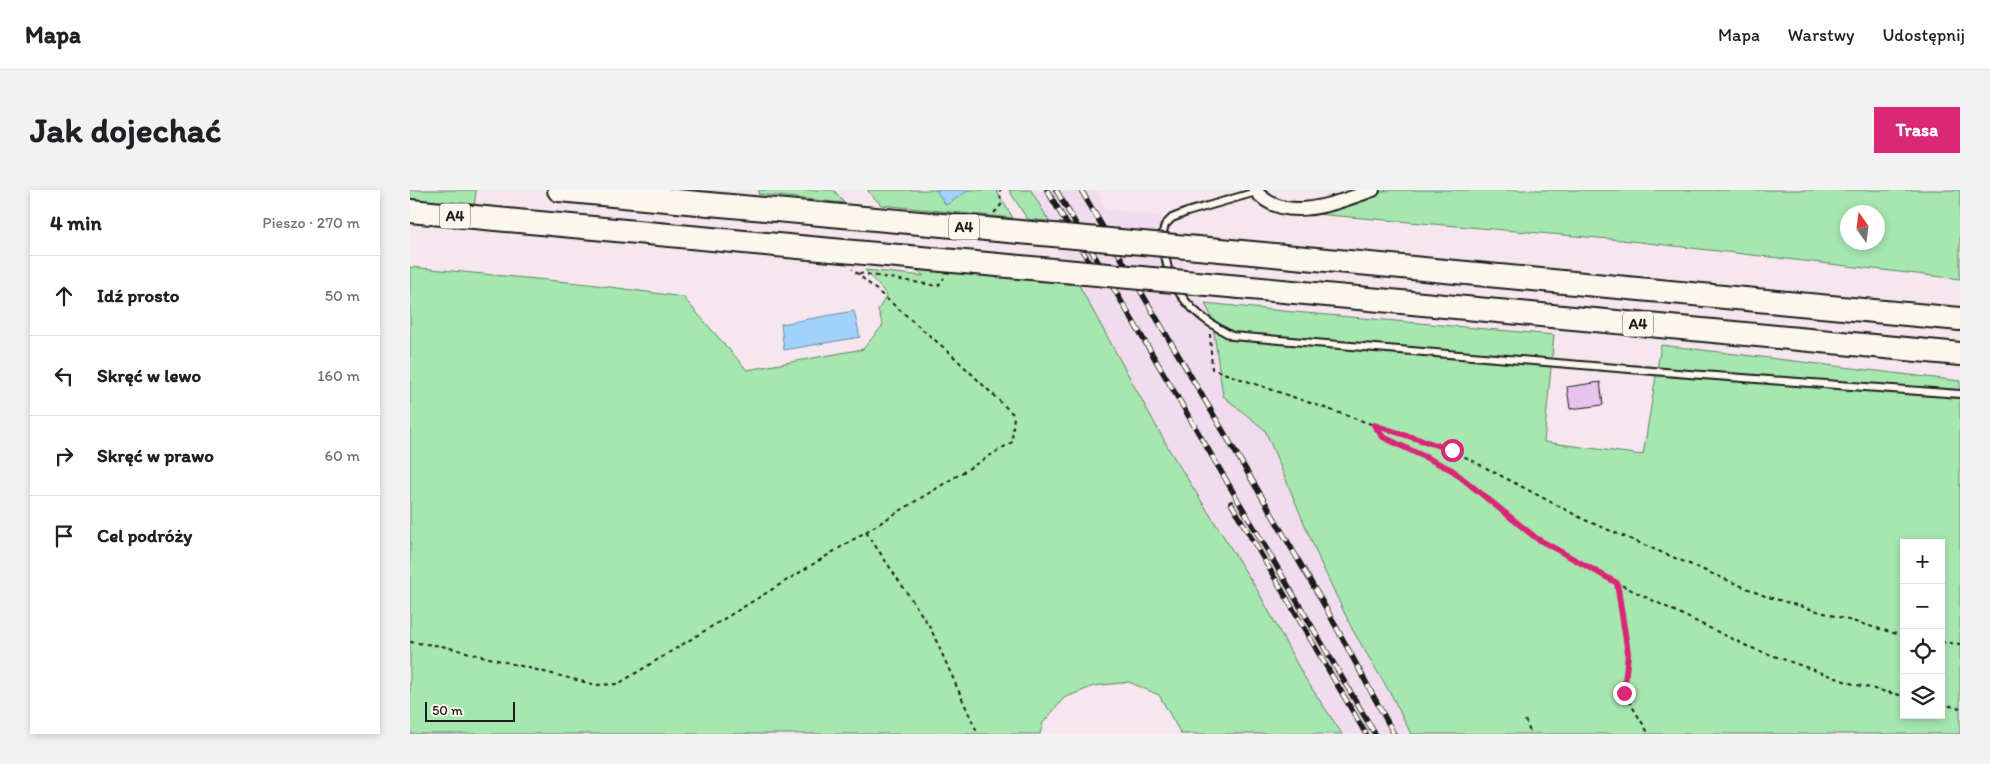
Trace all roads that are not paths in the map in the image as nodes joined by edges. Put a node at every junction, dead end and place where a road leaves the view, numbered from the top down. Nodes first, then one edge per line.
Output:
1 (559, 190) edge
2 (1373, 190) edge
3 (1255, 191) edge
4 (410, 211) edge
5 (1960, 320) edge
6 (1960, 354) edge
7 (1960, 394) edge

1 - 5 highway, A4, bridge
2 - 3 street
3 - 7 lane
4 - 6 highway, A4, bridge

